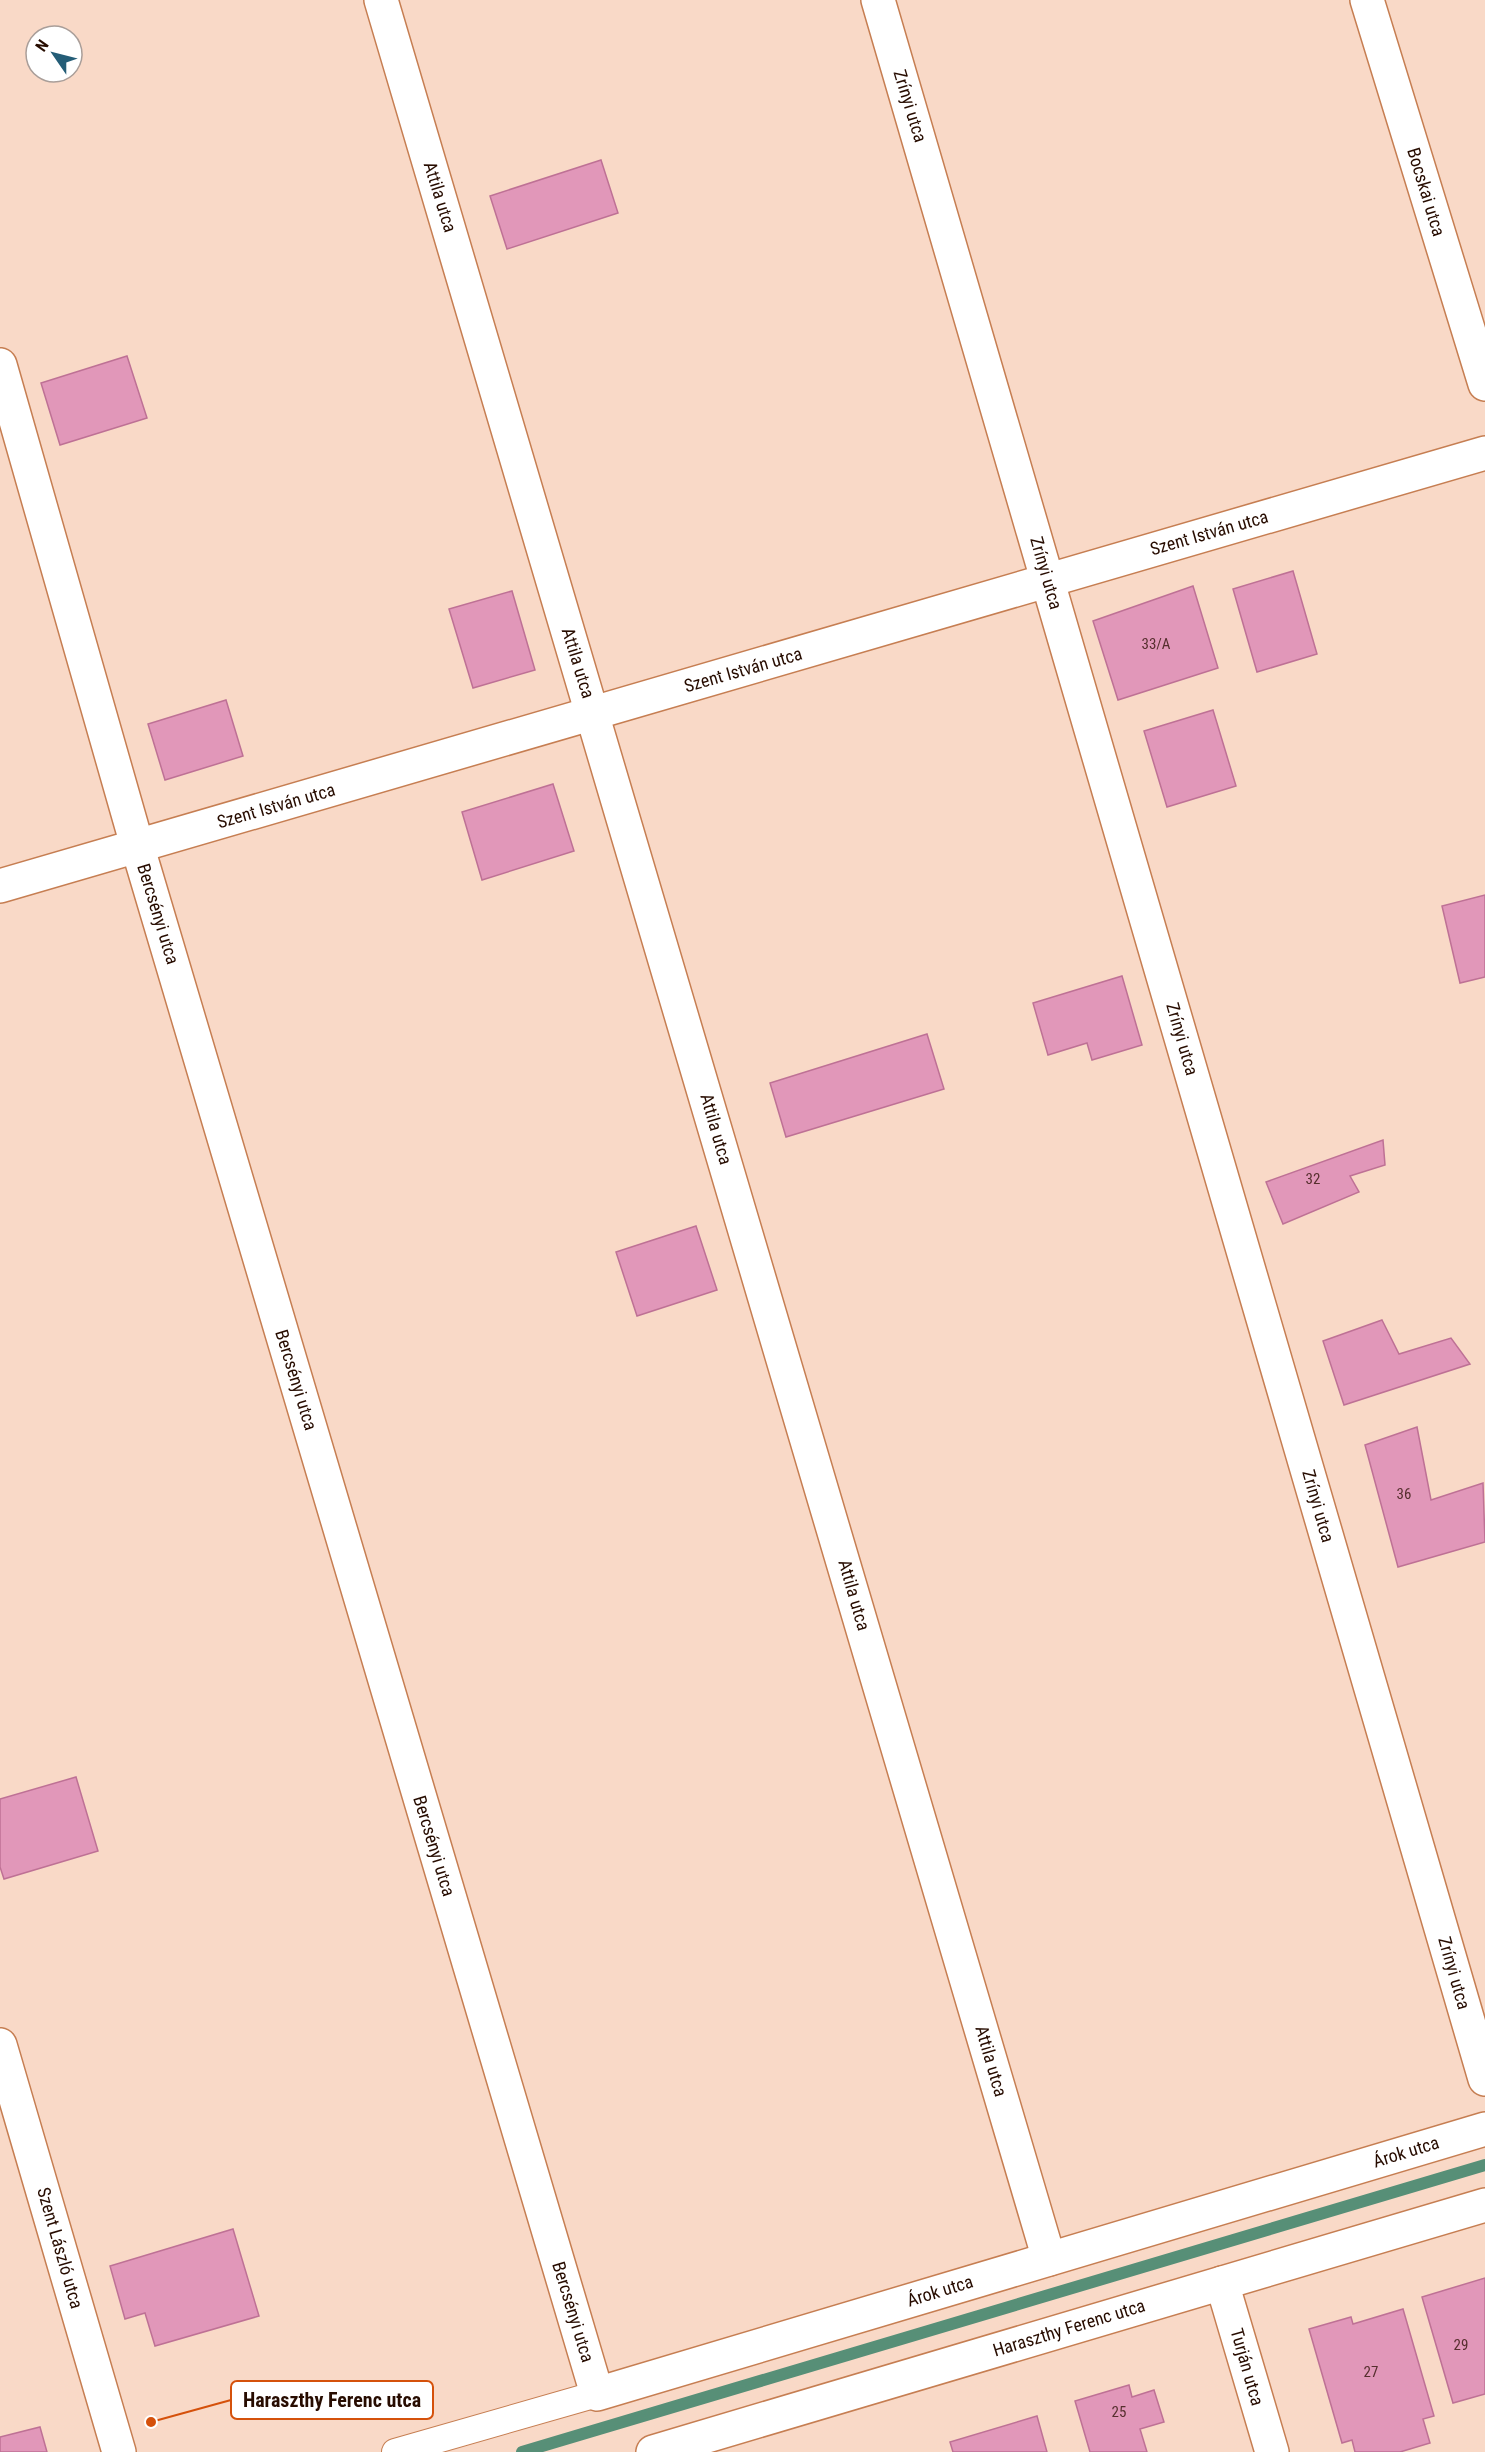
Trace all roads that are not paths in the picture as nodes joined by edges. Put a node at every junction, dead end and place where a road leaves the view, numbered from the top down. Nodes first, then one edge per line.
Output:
1 (381, 0) edge
2 (878, 0) edge
3 (1367, 0) edge
4 (0, 365) edge
5 (1485, 384) edge
6 (1485, 453) edge
7 (1048, 580) junction
8 (594, 715) junction
9 (137, 845) junction
10 (0, 886) edge
11 (0, 2045) edge
12 (1485, 2079) edge
13 (1485, 2129) edge
14 (1485, 2205) edge
15 (1049, 2259) junction
16 (1222, 2283) junction
17 (597, 2394) junction
18 (119, 2452) edge
19 (395, 2452) edge
20 (653, 2452) edge
21 (1272, 2452) edge

1 - 8 street, Attila utca
2 - 7 street, Zrínyi utca
3 - 5 street, Bocskai utca
4 - 9 street, Bercsényi utca
6 - 7 street, Szent István utca
7 - 8 street, Szent István utca
7 - 12 street, Zrínyi utca
8 - 9 street, Szent István utca
8 - 15 street, Attila utca
9 - 10 street, Szent István utca
9 - 17 street, Bercsényi utca
11 - 18 street, Szent László utca
13 - 15 street, Árok utca
14 - 16 street, Haraszthy Ferenc utca
15 - 17 street, Árok utca
16 - 20 street, Haraszthy Ferenc utca
16 - 21 street, Turján utca
17 - 19 lane, Árok utca

